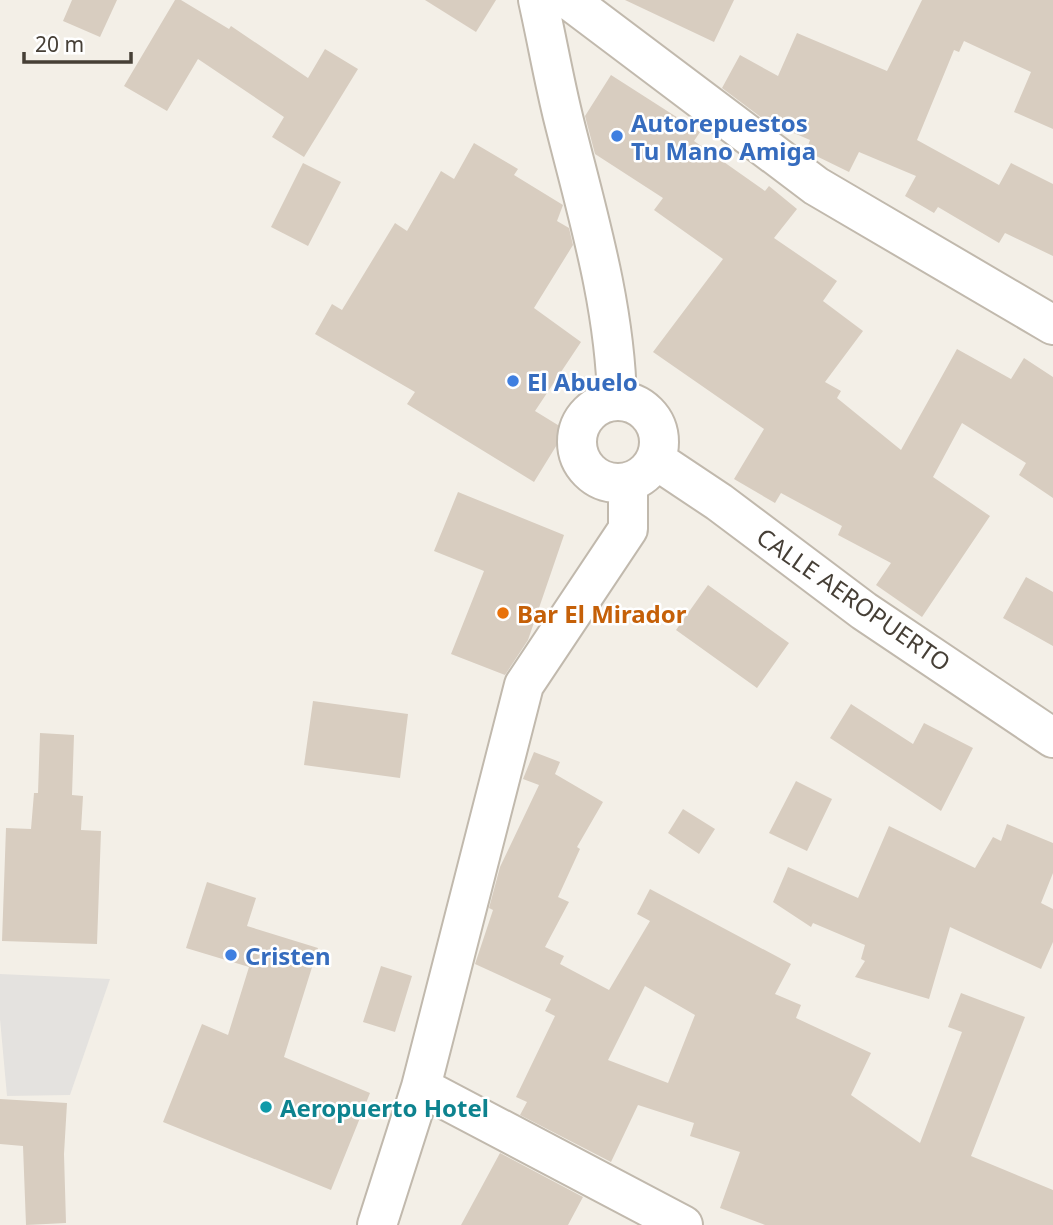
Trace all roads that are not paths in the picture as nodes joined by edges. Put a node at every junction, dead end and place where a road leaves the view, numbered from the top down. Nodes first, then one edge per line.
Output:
1 (538, 0) edge
2 (569, 0) edge
3 (1053, 325) edge
4 (617, 400) junction
5 (642, 472) junction
6 (1053, 738) edge
7 (421, 1087) junction
8 (377, 1225) edge
9 (682, 1225) edge

1 - 4 street
2 - 3 street
4 - 5 street
4 - 5 street
5 - 6 street, CALLE AEROPUERTO
5 - 7 street
7 - 8 street
7 - 9 street

